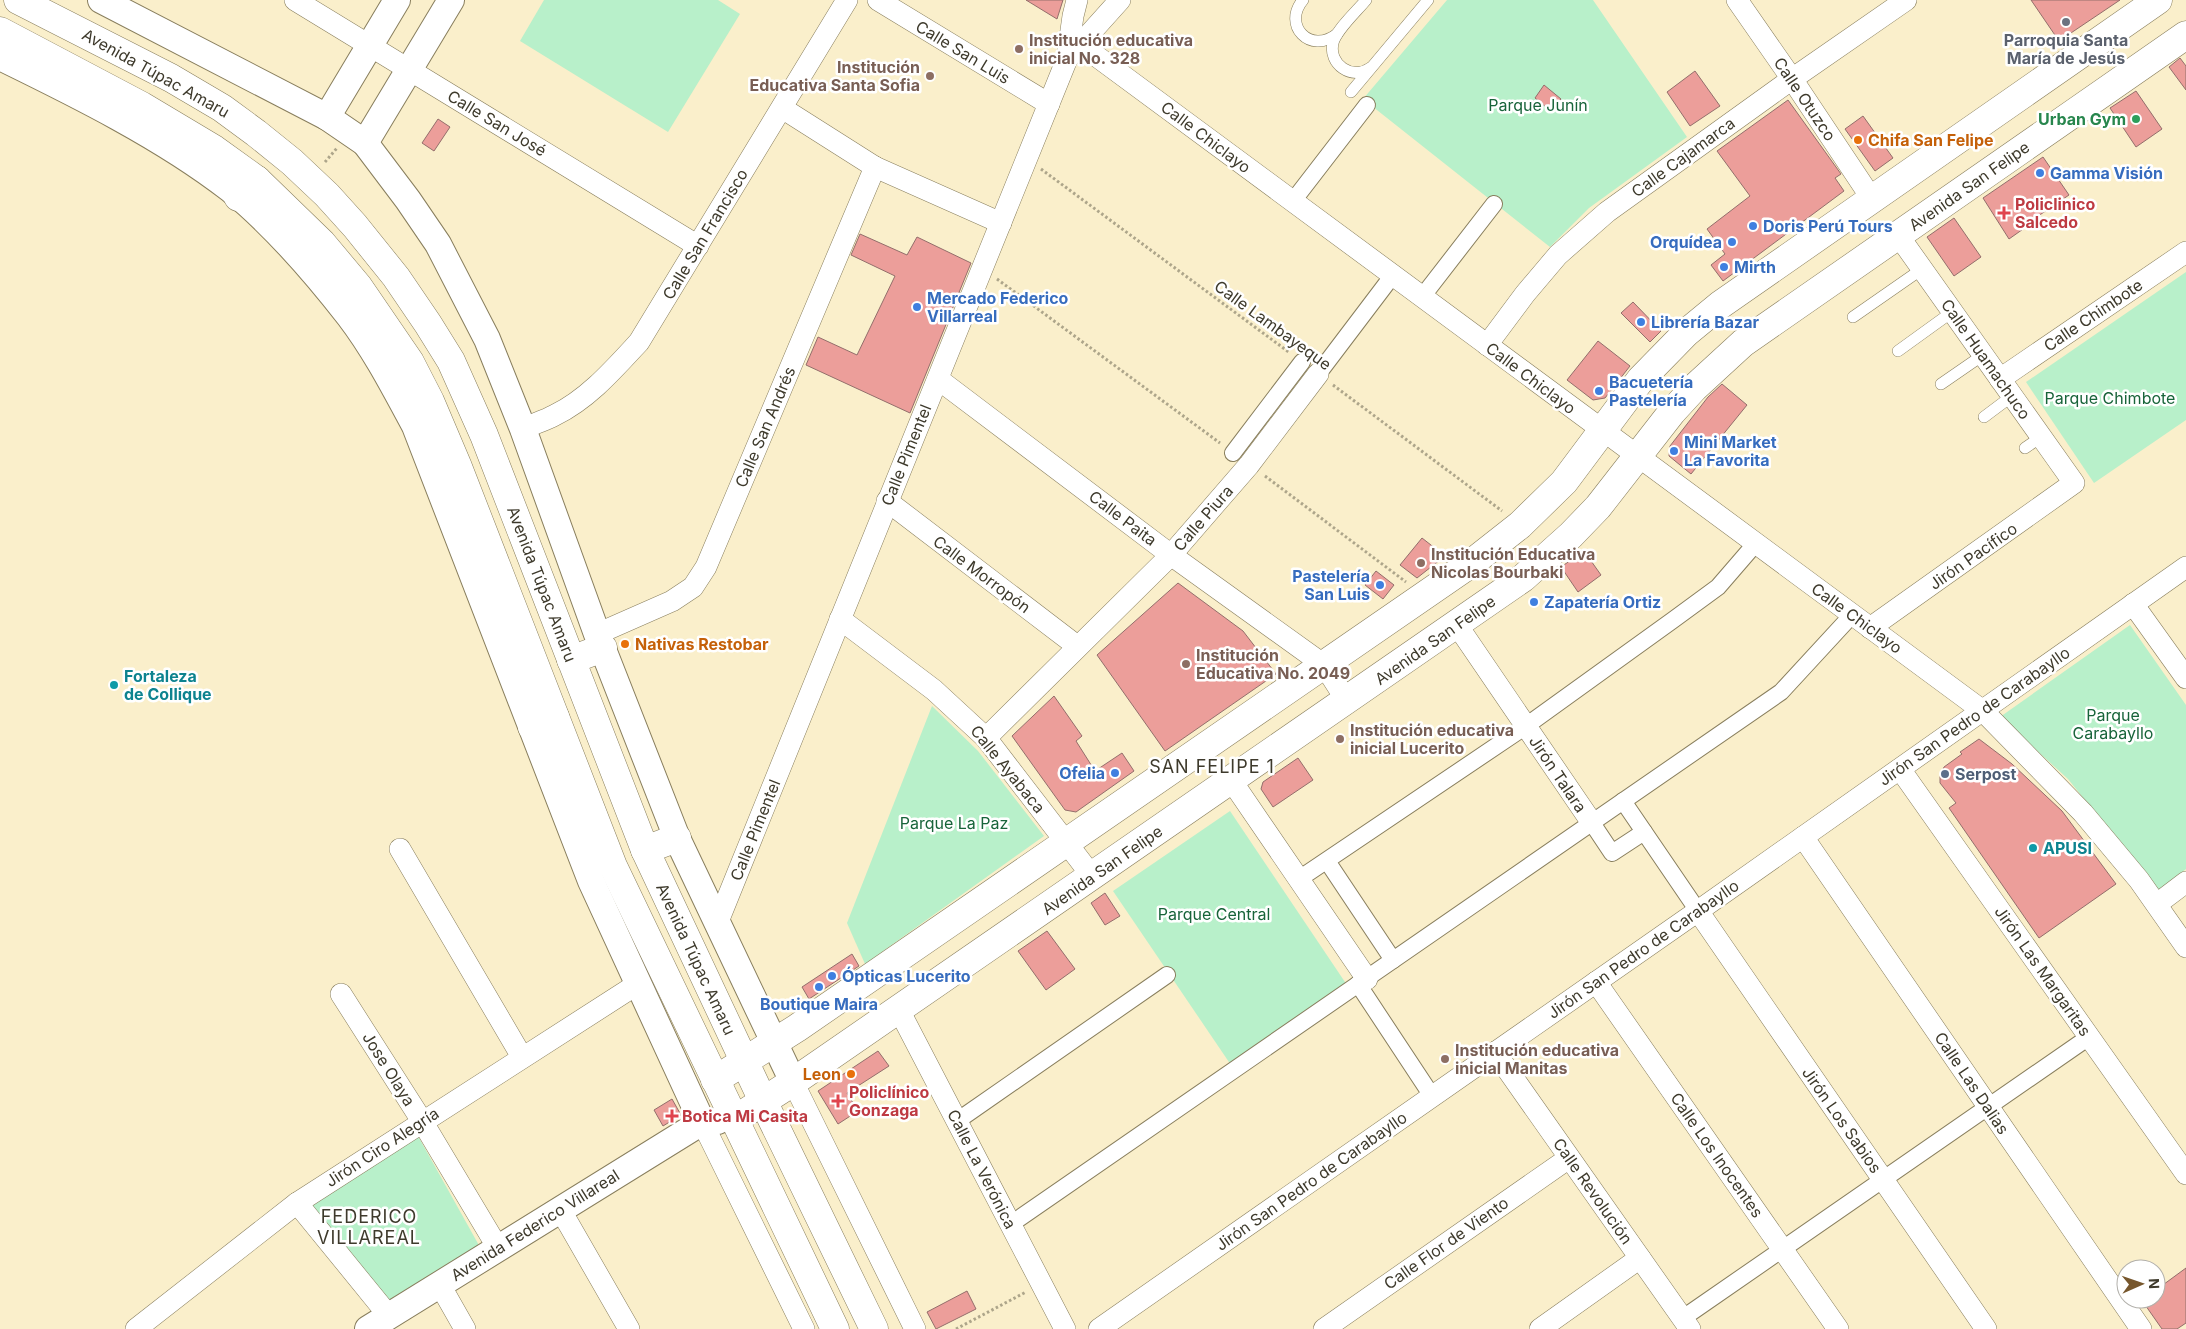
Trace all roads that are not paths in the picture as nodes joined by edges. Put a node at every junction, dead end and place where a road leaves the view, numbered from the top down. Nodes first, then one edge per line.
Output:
1 (18, 0) edge
2 (101, 0) edge
3 (295, 0) edge
4 (397, 0) edge
5 (452, 0) edge
6 (847, 0) edge
7 (878, 0) edge
8 (1077, 0) edge
9 (1120, 0) edge
10 (1303, 0) edge
11 (1366, 0) edge
12 (1428, 0) edge
13 (1737, 0) edge
14 (1906, 0) edge
15 (2158, 0) edge
16 (0, 31) edge
17 (1337, 34) junction
18 (2186, 35) edge
19 (370, 46) junction
20 (1074, 51) junction
21 (0, 57) edge
22 (1373, 65) junction
23 (409, 70) junction
24 (1792, 78) junction
25 (1351, 92) dead end
26 (1049, 104) junction
27 (1367, 105) dead end
28 (782, 108) junction
29 (326, 117) junction
30 (357, 138) junction
31 (874, 167) junction
32 (248, 189) junction
33 (1872, 199) junction
34 (1292, 201) junction
35 (1494, 204) dead end
36 (1001, 223) junction
37 (1898, 235) junction
38 (698, 246) junction
39 (2186, 252) edge
40 (1922, 269) junction
41 (1393, 275) junction
42 (1422, 297) junction
43 (1952, 312) junction
44 (1853, 316) dead end
45 (1487, 345) junction
46 (1898, 351) dead end
47 (1983, 355) junction
48 (1310, 368) junction
49 (938, 378) junction
50 (2000, 379) junction
51 (1941, 384) dead end
52 (2012, 396) junction
53 (1984, 417) dead end
54 (523, 429) junction
55 (1602, 430) junction
56 (1233, 453) dead end
57 (1637, 456) junction
58 (2074, 483) joint
59 (887, 501) junction
60 (1756, 543) junction
61 (1171, 554) junction
62 (2186, 567) edge
63 (2134, 604) junction
64 (1852, 615) junction
65 (840, 619) junction
66 (1457, 625) junction
67 (1870, 628) junction
68 (600, 641) junction
69 (1077, 646) junction
70 (571, 660) junction
71 (1324, 665) junction
72 (2186, 678) edge
73 (1347, 701) junction
74 (1982, 711) junction
75 (544, 722) junction
76 (1526, 726) junction
77 (986, 738) junction
78 (1900, 769) junction
79 (1231, 780) junction
80 (1623, 801) junction
81 (1592, 823) junction
82 (1644, 832) junction
83 (1803, 837) junction
84 (677, 838) junction
85 (1066, 842) junction
86 (400, 849) dead end
87 (645, 850) junction
88 (1327, 860) junction
89 (1092, 876) junction
90 (1299, 880) junction
91 (2186, 882) edge
92 (2156, 904) junction
93 (1698, 912) junction
94 (717, 924) junction
95 (2186, 947) edge
96 (1394, 960) junction
97 (1167, 975) dead end
98 (1363, 982) junction
99 (1596, 982) junction
100 (639, 983) junction
101 (341, 994) dead end
102 (899, 1010) junction
103 (2089, 1037) junction
104 (773, 1044) junction
105 (1495, 1052) junction
106 (522, 1056) junction
107 (745, 1062) junction
108 (715, 1080) junction
109 (792, 1082) junction
110 (1432, 1096) junction
111 (763, 1101) junction
112 (1988, 1106) junction
113 (734, 1120) junction
114 (422, 1121) junction
115 (957, 1121) junction
116 (702, 1122) junction
117 (1569, 1158) junction
118 (2186, 1174) edge
119 (1883, 1180) junction
120 (297, 1203) junction
121 (560, 1209) junction
122 (1011, 1224) junction
123 (498, 1248) junction
124 (1782, 1249) junction
125 (1640, 1258) junction
126 (440, 1284) junction
127 (379, 1322) edge
128 (1686, 1324) edge
129 (136, 1329) edge
130 (465, 1329) edge
131 (629, 1329) edge
132 (804, 1329) edge
133 (835, 1329) edge
134 (874, 1329) edge
135 (915, 1329) edge
136 (1065, 1329) edge
137 (1099, 1329) edge
138 (1324, 1329) edge
139 (1540, 1329) edge
140 (1838, 1329) edge
141 (1986, 1329) edge
142 (2141, 1329) edge

1 - 70 main road, Avenida Túpac Amaru
2 - 29 street, Avenida Túpac Amaru
3 - 19 street, Calle San José
4 - 19 street
5 - 23 street
6 - 28 street, Calle San Francisco
7 - 26 street, Calle San Luis
8 - 20 street
9 - 20 street, Calle Pimentel
10 - 17 lane
11 - 17 lane
12 - 22 lane
13 - 24 street, Calle Otuzco
14 - 24 street, Calle Cajamarca
15 - 33 main road
16 - 32 main road
17 - 22 lane
18 - 37 main road, Avenida San Felipe
19 - 23 street, Calle San José
19 - 29 street
20 - 26 street, Calle Pimentel
20 - 34 street, Calle Chiclayo
21 - 32 street
22 - 25 lane
23 - 30 street
23 - 38 street, Calle San José
24 - 33 street, Calle Otuzco
24 - 45 street, Calle Cajamarca
26 - 36 street, Calle Pimentel
27 - 34 street
28 - 31 street
28 - 38 street, Calle San Francisco
29 - 30 street, Avenida Túpac Amaru
30 - 54 street, Avenida Túpac Amaru
31 - 36 street
31 - 68 street, Calle San Andrés
32 - 75 main road
33 - 55 main road
34 - 41 street, Calle Chiclayo
35 - 42 street
36 - 49 street, Calle Pimentel
37 - 40 street, Calle Huamachuco
37 - 57 main road, Avenida San Felipe
38 - 54 street, Calle San Francisco
39 - 50 street, Calle Chimbote
40 - 43 street, Calle Huamachuco
40 - 44 lane
41 - 42 street, Calle Chiclayo
41 - 48 street, Calle Piura
42 - 45 street, Calle Chiclayo
43 - 46 lane
43 - 47 street, Calle Huamachuco
45 - 55 street, Calle Chiclayo
47 - 50 street, Calle Huamachuco
47 - 51 lane
48 - 56 street
48 - 61 street, Calle Piura
49 - 59 street, Calle Pimentel
49 - 61 street, Calle Paita
50 - 52 street, Calle Huamachuco
52 - 53 lane
52 - 58 street, Calle Huamachuco
54 - 68 street, Avenida Túpac Amaru
55 - 57 street, Calle Chiclayo
55 - 71 main road
57 - 60 street, Calle Chiclayo
57 - 66 main road, Avenida San Felipe
58 - 67 street, Jirón Pacífico
59 - 65 street, Calle Pimentel
59 - 69 street, Calle Morropón
60 - 64 street, Calle Chiclayo
60 - 76 street
61 - 69 street, Calle Piura
61 - 71 street, Calle Paita
62 - 63 street, Jirón San Pedro de Carabayllo
63 - 72 street
63 - 74 street, Jirón San Pedro de Carabayllo
64 - 67 street, Calle Chiclayo
64 - 80 street
65 - 77 street, Calle Ayabaca
65 - 94 street, Calle Pimentel
66 - 73 main road, Avenida San Felipe
66 - 76 street, Jirón Talara
67 - 74 street, Calle Chiclayo
68 - 70 main road
68 - 84 street, Avenida Túpac Amaru
69 - 77 street, Calle Piura
70 - 87 main road, Avenida Túpac Amaru
71 - 73 street, Calle Paita
71 - 85 main road
73 - 79 main road, Avenida San Felipe
74 - 78 street, Jirón San Pedro de Carabayllo
74 - 92 street, Calle Chiclayo
75 - 100 street
75 - 108 main road
76 - 81 street, Jirón Talara
76 - 88 street
77 - 85 street, Calle Ayabaca
78 - 83 street, Jirón San Pedro de Carabayllo
78 - 103 street, Jirón Las Margaritas
79 - 89 main road, Avenida San Felipe
79 - 90 street
80 - 81 street
80 - 82 street
81 - 82 street
81 - 96 street
82 - 93 street
83 - 93 street, Jirón San Pedro de Carabayllo
83 - 112 street, Calle Las Dalias
84 - 87 main road
84 - 94 street, Avenida Túpac Amaru
85 - 89 street, Calle Ayabaca
85 - 104 main road
86 - 106 street
87 - 107 main road, Avenida Túpac Amaru
88 - 90 street
88 - 96 street
89 - 102 main road, Avenida San Felipe
90 - 98 street
91 - 92 street
92 - 95 street, Calle Chiclayo
93 - 99 street, Jirón San Pedro de Carabayllo
93 - 119 street, Jirón Los Sabios
94 - 104 street, Avenida Túpac Amaru
96 - 98 street
97 - 115 street
98 - 110 street
98 - 122 street
99 - 105 street, Jirón San Pedro de Carabayllo
99 - 124 street, Calle Los Inocentes
100 - 106 street, Jirón Ciro Alegría
100 - 116 street
101 - 114 street, Jose Olaya
102 - 109 main road, Avenida San Felipe
102 - 115 street, Calle La Verónica
103 - 112 street
103 - 118 street, Jirón Las Margaritas
104 - 107 main road
104 - 109 street, Avenida Túpac Amaru
105 - 110 street, Jirón San Pedro de Carabayllo
105 - 117 street, Calle Revolución
106 - 114 street, Jirón Ciro Alegría
107 - 108 main road
107 - 111 main road, Avenida Túpac Amaru
108 - 113 main road
108 - 116 street
109 - 111 main road, Avenida San Felipe
109 - 135 street, Avenida Túpac Amaru
110 - 137 street, Jirón San Pedro de Carabayllo
111 - 113 main road, Avenida San Felipe
111 - 134 main road, Avenida Túpac Amaru
112 - 119 street
112 - 142 street, Calle Las Dalias
113 - 116 street, Avenida Federico Villareal
113 - 133 main road
114 - 120 street, Jirón Ciro Alegría
114 - 123 street, Jose Olaya
115 - 122 street, Calle La Verónica
116 - 121 street, Avenida Federico Villareal
116 - 132 street
117 - 125 street, Calle Revolución
117 - 138 street, Calle Flor de Viento
119 - 124 street
119 - 141 street, Jirón Los Sabios
120 - 127 street
120 - 129 street, Jirón Ciro Alegría
121 - 123 street, Avenida Federico Villareal
121 - 131 street
122 - 136 street, Calle La Verónica
123 - 126 street, Avenida Federico Villareal
124 - 128 street
124 - 140 street, Calle Los Inocentes
125 - 128 street, Calle Revolución
125 - 139 street
126 - 127 street, Avenida Federico Villareal
126 - 130 street

